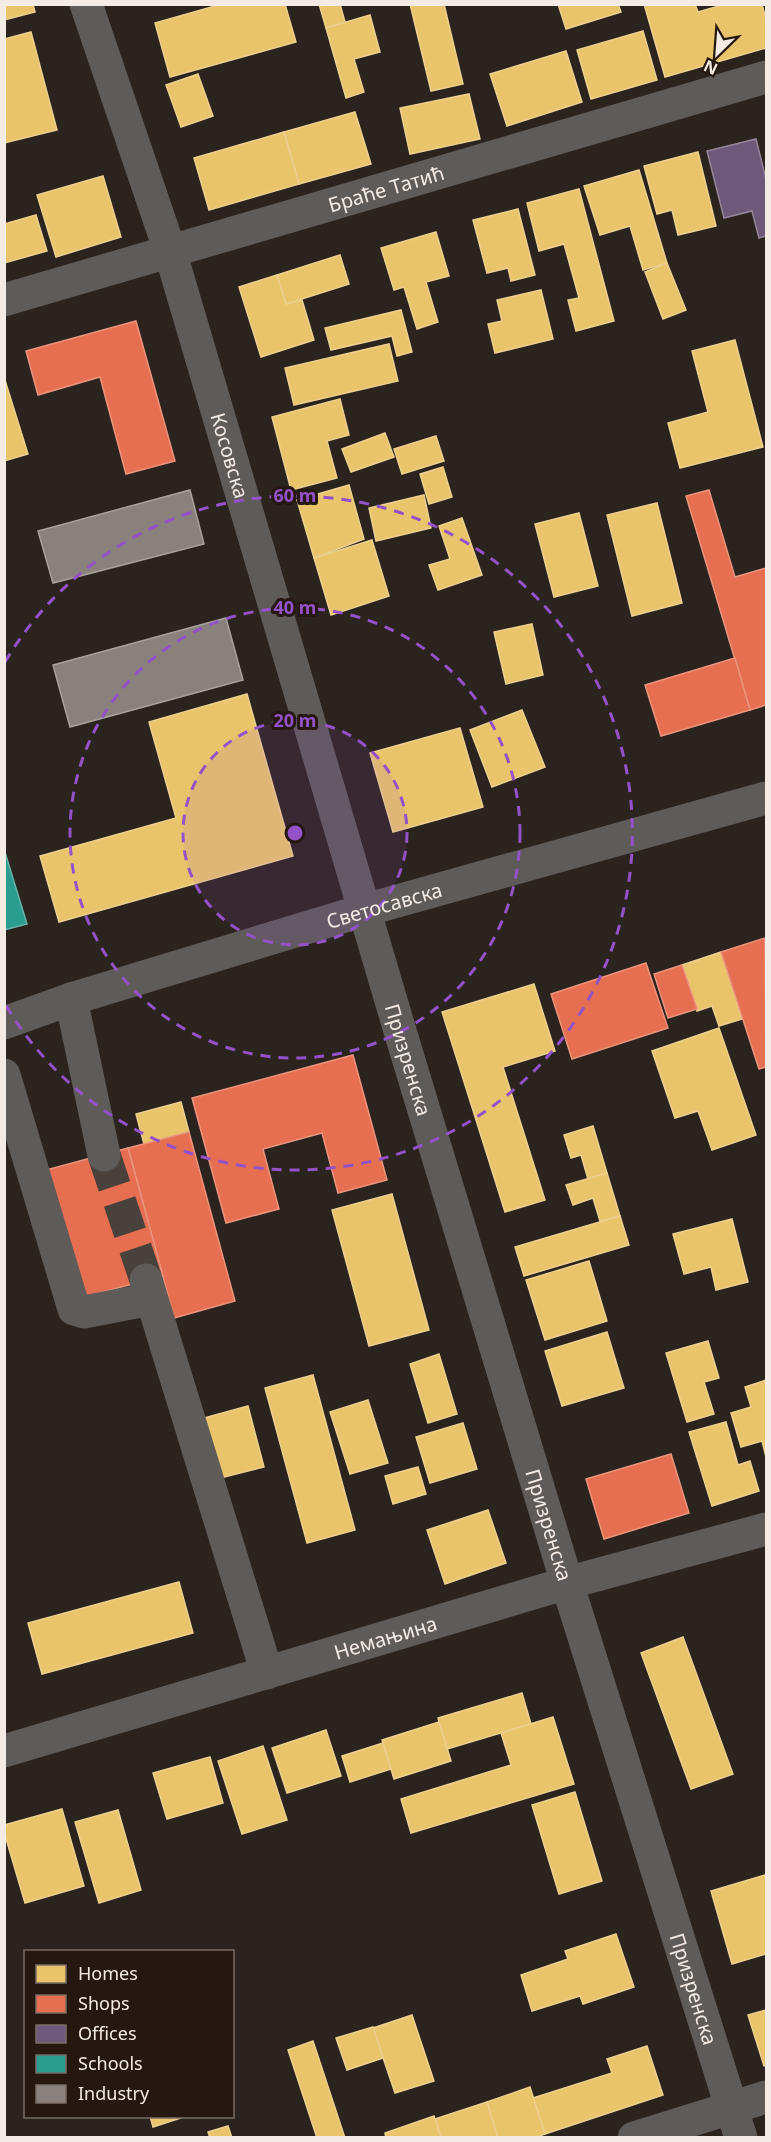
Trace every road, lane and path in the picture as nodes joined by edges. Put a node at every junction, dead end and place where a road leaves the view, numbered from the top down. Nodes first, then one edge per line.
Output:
1 (86, 4) edge
2 (766, 77) edge
3 (170, 251) junction
4 (4, 300) edge
5 (766, 798) edge
6 (365, 910) junction
7 (72, 999) junction
8 (4, 1023) edge
9 (4, 1075) edge
10 (104, 1155) tunnel mouth
11 (766, 1529) edge
12 (567, 1583) junction
13 (267, 1673) junction
14 (4, 1751) edge
15 (766, 2097) edge
16 (737, 2122) edge
17 (634, 2138) edge

1 - 3 street, Косовска
2 - 3 street, Браће Татић
3 - 4 street, Браће Татић
3 - 6 street, Косовска
5 - 6 street, Светосавска
6 - 7 street, Светосавска
6 - 12 street, Призренска
7 - 8 street, Светосавска
7 - 10 street
9 - 13 street
11 - 12 street, Немањина
12 - 13 street, Немањина
12 - 16 street, Призренска
13 - 14 street, Немањина
15 - 16 street
16 - 17 street

